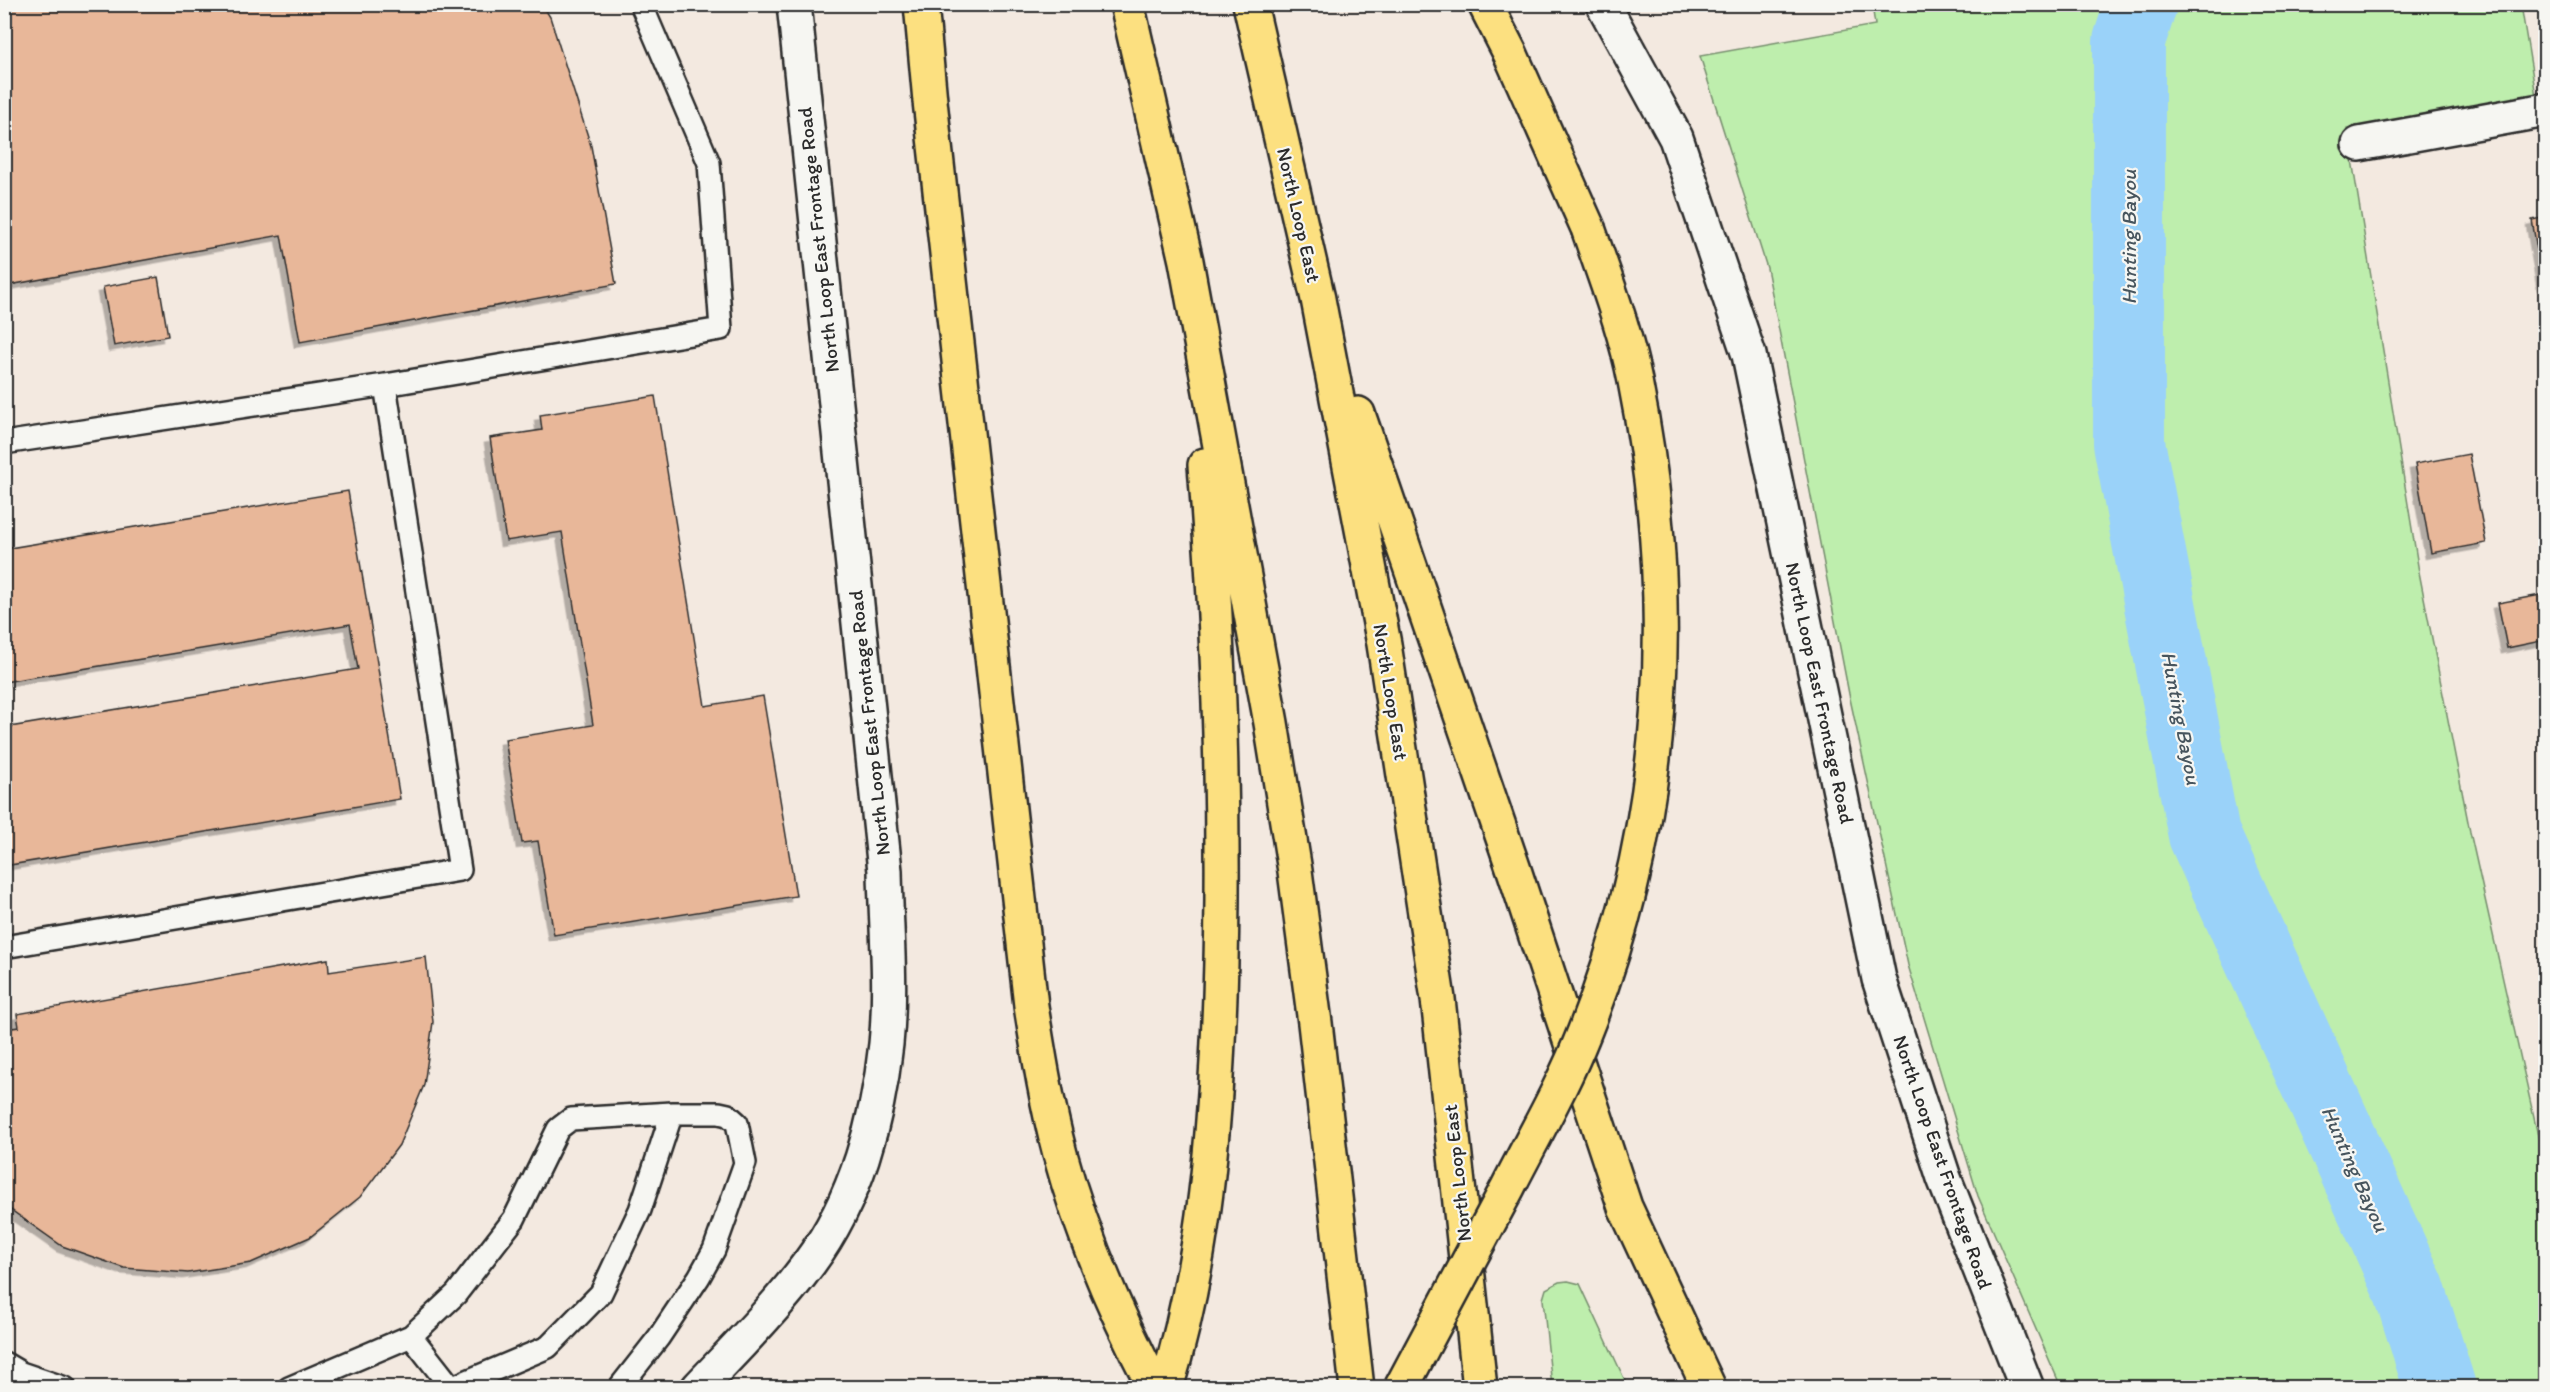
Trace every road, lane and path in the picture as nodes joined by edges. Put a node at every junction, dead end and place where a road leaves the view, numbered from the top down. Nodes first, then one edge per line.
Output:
1 (641, 4) edge
2 (794, 4) edge
3 (921, 4) edge
4 (1127, 4) edge
5 (1250, 4) edge
6 (1485, 4) edge
7 (1603, 4) edge
8 (2546, 110) edge
9 (2359, 144) dead end
10 (1186, 261) junction
11 (1318, 299) junction
12 (385, 385) junction
13 (4, 442) edge
14 (4, 947) edge
15 (672, 1113) junction
16 (411, 1336) junction
17 (4, 1363) edge
18 (451, 1387) edge
19 (65, 1388) edge
20 (289, 1388) edge
21 (619, 1388) edge
22 (698, 1388) edge
23 (1155, 1388) edge
24 (1166, 1388) edge
25 (1357, 1388) edge
26 (1401, 1388) edge
27 (1480, 1388) edge
28 (1709, 1388) edge
29 (2027, 1388) edge

1 - 12 lane
2 - 22 main road, North Loop East Frontage Road
3 - 23 highway
4 - 10 highway
5 - 11 highway, North Loop East
6 - 26 highway, bridge
7 - 29 main road, North Loop East Frontage Road
8 - 9 main road
10 - 24 highway
10 - 25 highway
11 - 27 highway, North Loop East
11 - 28 highway
12 - 13 lane
12 - 14 lane
15 - 16 lane
15 - 18 lane
15 - 21 lane
16 - 18 lane
16 - 20 lane
17 - 19 lane

